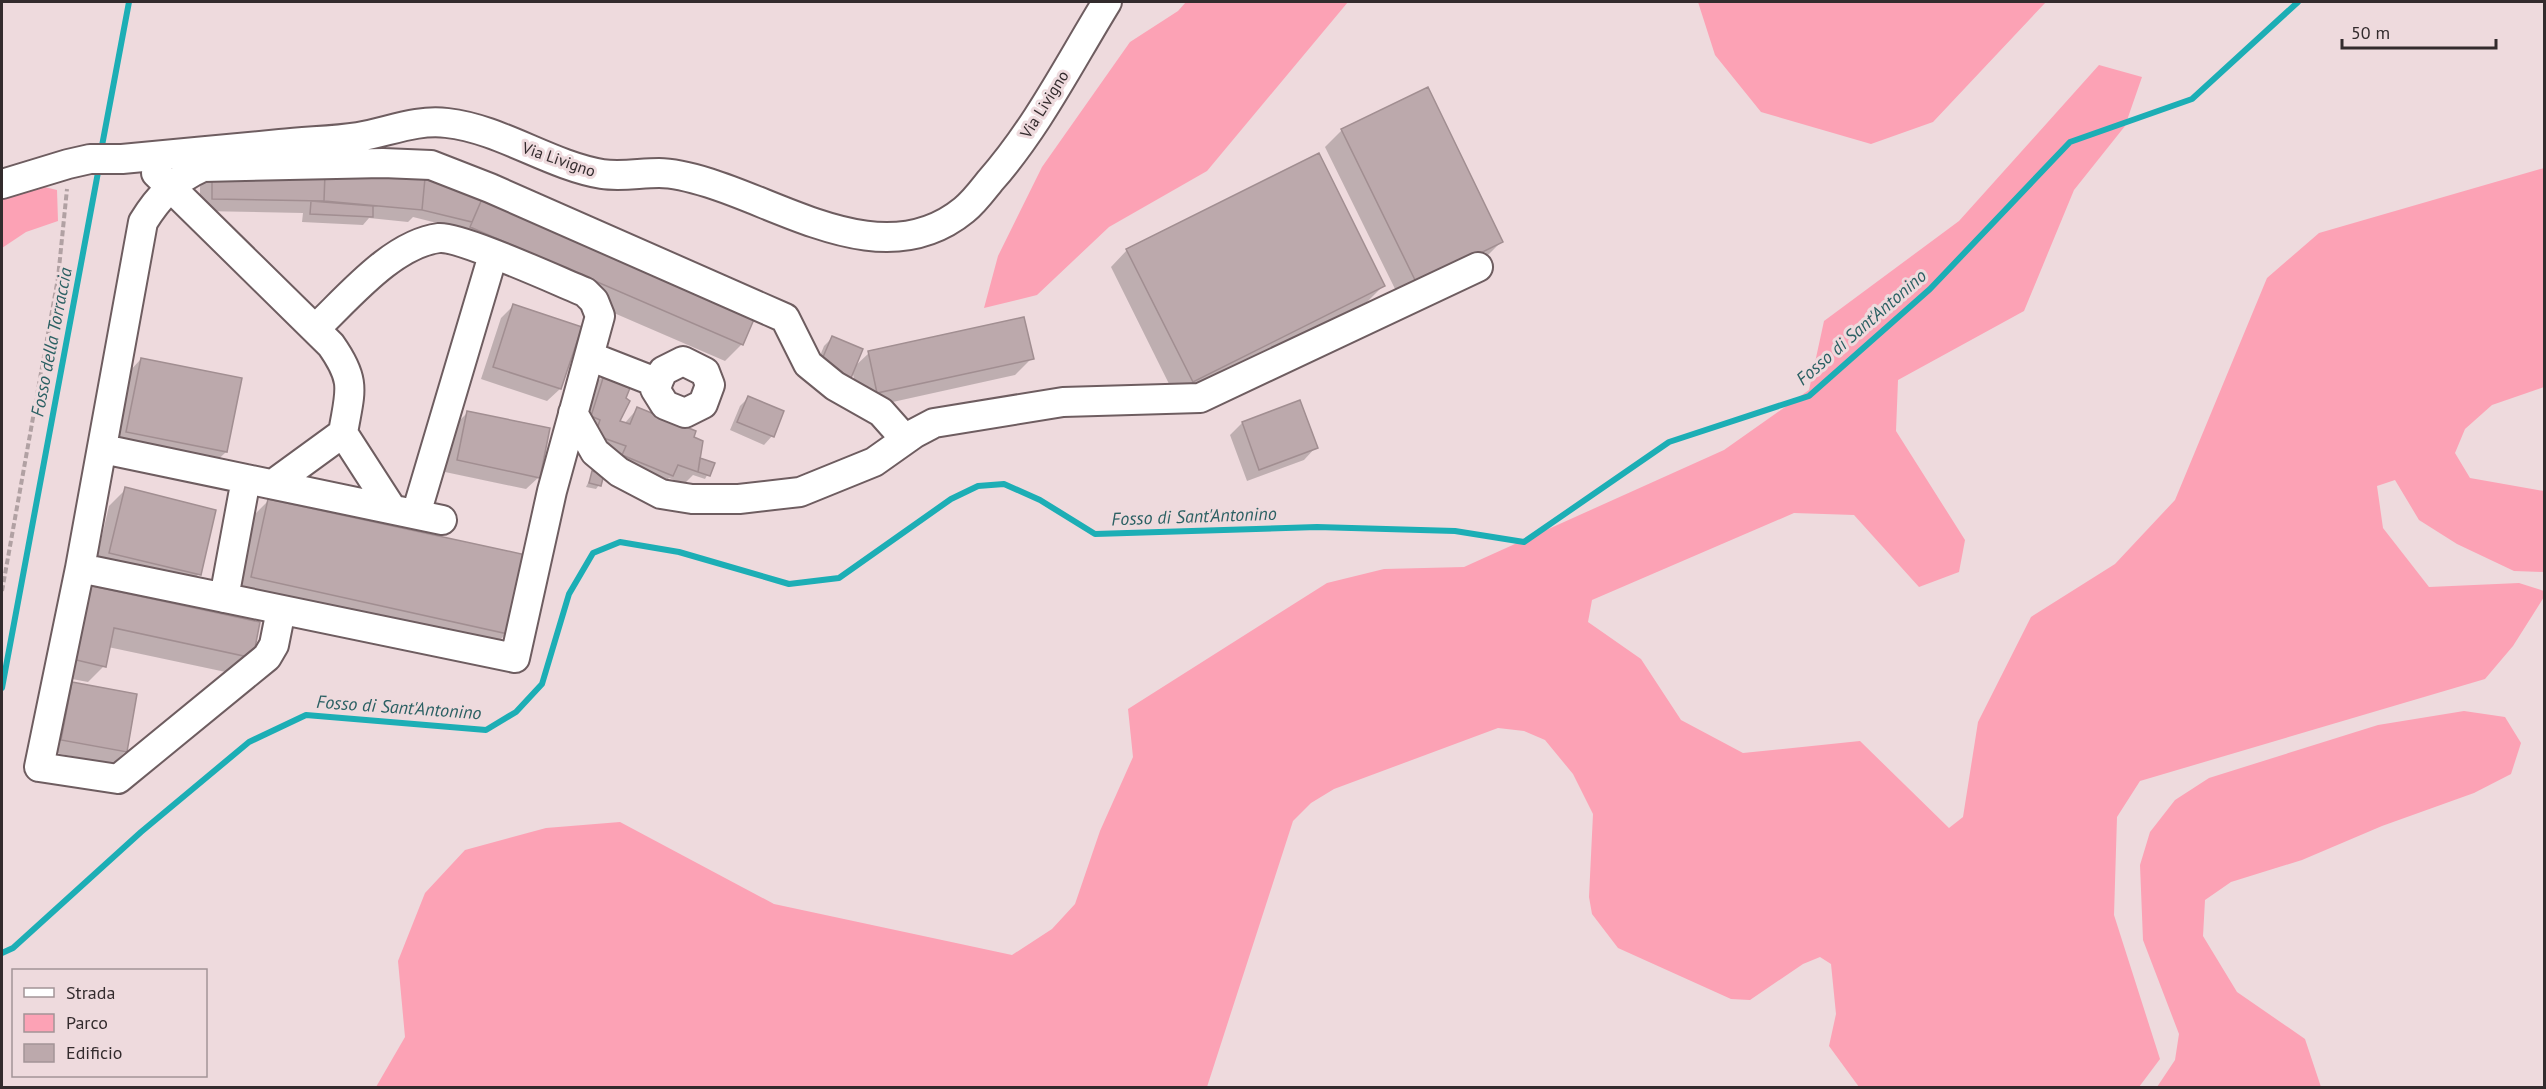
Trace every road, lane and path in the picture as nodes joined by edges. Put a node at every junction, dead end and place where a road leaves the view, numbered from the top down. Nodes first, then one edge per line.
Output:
1 (1107, 2) edge
2 (133, 158) junction
3 (79, 162) junction
4 (2, 184) edge
5 (170, 187) junction
6 (493, 255) junction
7 (1478, 267) dead end
8 (315, 329) junction
9 (589, 356) junction
10 (658, 383) dead end
11 (573, 413) junction
12 (343, 433) junction
13 (905, 439) junction
14 (103, 449) junction
15 (259, 482) junction
16 (417, 514) junction
17 (80, 568) junction
18 (2, 591) edge
19 (224, 598) junction
20 (281, 610) junction

1 - 2 street, Via Livigno
2 - 3 street, Via Livigno
2 - 5 street
3 - 4 street, Via Livigno
3 - 18 path
5 - 8 street
5 - 13 street
5 - 14 street
6 - 8 street
6 - 9 street
6 - 16 street
7 - 13 street
8 - 12 street
9 - 10 street
9 - 11 street
11 - 13 street
11 - 20 street
12 - 15 street
12 - 16 street
14 - 15 street
14 - 17 street
15 - 16 street
15 - 19 street
17 - 19 street
17 - 20 street
19 - 20 street

